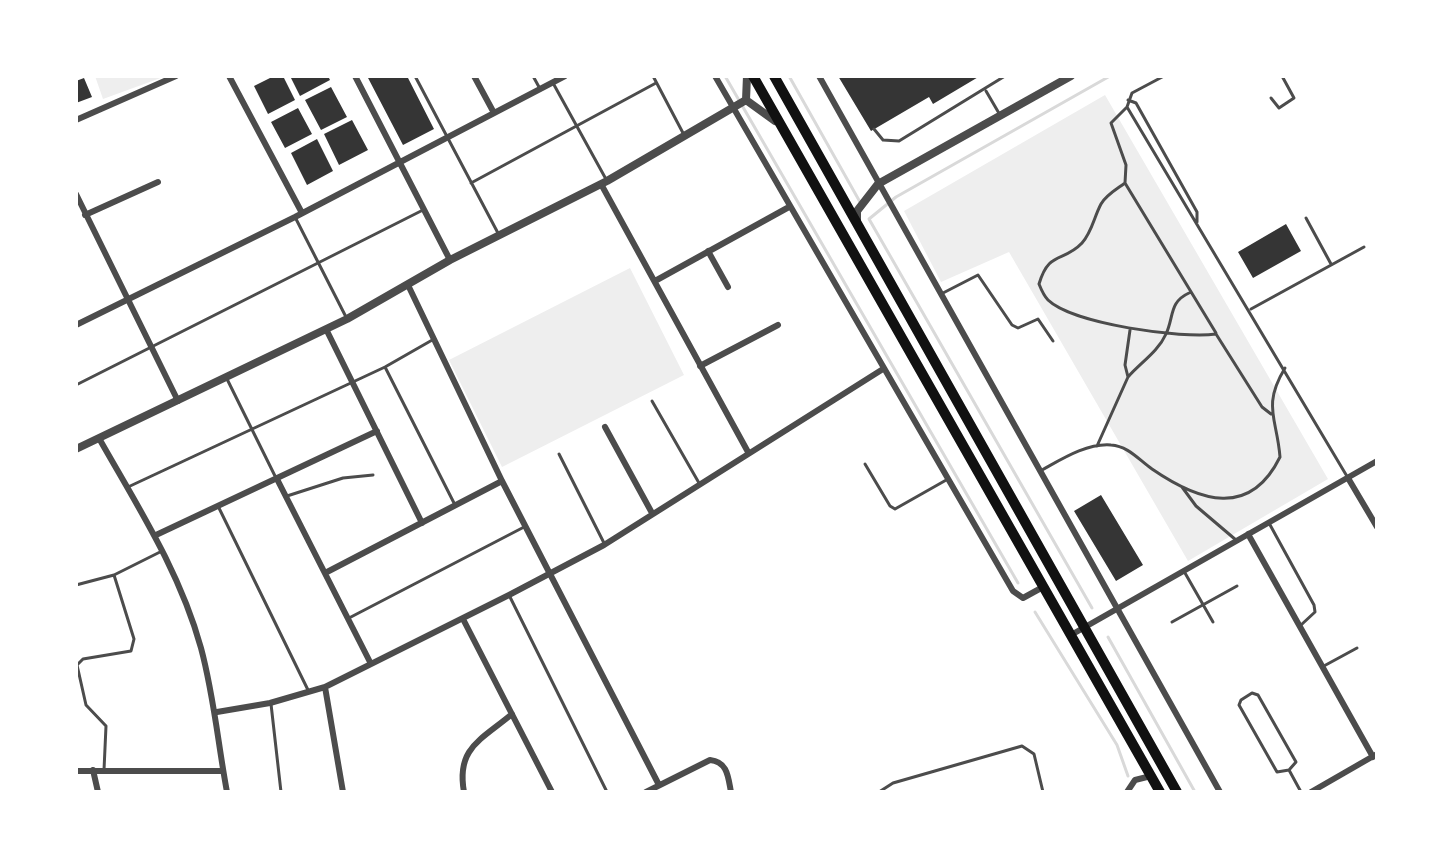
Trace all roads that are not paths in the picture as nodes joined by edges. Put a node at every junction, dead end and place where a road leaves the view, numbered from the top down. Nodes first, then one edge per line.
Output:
1 (176, 76) edge
2 (229, 76) edge
3 (355, 76) edge
4 (415, 76) edge
5 (474, 76) edge
6 (533, 76) edge
7 (565, 76) edge
8 (653, 76) edge
9 (715, 76) edge
10 (750, 76) edge
11 (774, 76) edge
12 (819, 76) edge
13 (1005, 76) edge
14 (1071, 76) edge
15 (1164, 76) edge
16 (1282, 76) edge
17 (553, 83) junction
18 (656, 83) junction
19 (540, 89) junction
20 (985, 90) junction
21 (1271, 98) dead end
22 (1128, 100) junction
23 (739, 104) junction
24 (1127, 107) junction
25 (494, 113) junction
26 (1000, 115) junction
27 (76, 120) edge
28 (782, 127) junction
29 (578, 128) junction
30 (874, 129) dead end
31 (448, 136) junction
32 (685, 137) junction
33 (400, 161) junction
34 (158, 182) dead end
35 (604, 182) junction
36 (471, 183) junction
37 (1125, 183) junction
38 (878, 184) junction
39 (76, 194) edge
40 (789, 207) junction
41 (425, 209) junction
42 (85, 215) junction
43 (298, 215) junction
44 (1306, 218) dead end
45 (1197, 222) junction
46 (857, 223) junction
47 (499, 235) junction
48 (1364, 247) dead end
49 (708, 251) junction
50 (450, 260) junction
51 (320, 262) junction
52 (1332, 265) junction
53 (655, 281) junction
54 (408, 285) junction
55 (728, 287) dead end
56 (1191, 293) junction
57 (940, 295) junction
58 (128, 301) junction
59 (1250, 310) junction
60 (347, 319) junction
61 (76, 325) edge
62 (778, 325) dead end
63 (326, 329) junction
64 (1130, 330) junction
65 (1167, 333) junction
66 (1216, 334) junction
67 (434, 339) junction
68 (1053, 341) dead end
69 (151, 349) junction
70 (700, 366) junction
71 (385, 367) junction
72 (1285, 368) junction
73 (883, 369) junction
74 (1128, 377) junction
75 (227, 379) junction
76 (353, 383) junction
77 (76, 385) edge
78 (178, 401) junction
79 (652, 401) dead end
80 (1271, 414) junction
81 (605, 427) dead end
82 (250, 431) junction
83 (377, 431) junction
84 (100, 440) junction
85 (1097, 446) junction
86 (76, 449) edge
87 (748, 452) junction
88 (559, 454) dead end
89 (1377, 461) edge
90 (865, 464) dead end
91 (1038, 471) junction
92 (373, 475) dead end
93 (1348, 478) junction
94 (277, 479) junction
95 (948, 479) junction
96 (502, 481) junction
97 (699, 483) junction
98 (1182, 487) junction
99 (127, 488) junction
100 (287, 496) junction
101 (455, 505) junction
102 (218, 506) junction
103 (652, 513) junction
104 (422, 523) junction
105 (1269, 523) junction
106 (526, 526) junction
107 (1377, 527) edge
108 (1248, 534) junction
109 (156, 535) junction
110 (1237, 541) junction
111 (604, 545) junction
112 (164, 551) junction
113 (1184, 571) junction
114 (327, 572) junction
115 (551, 573) junction
116 (114, 575) junction
117 (76, 585) edge
118 (1237, 586) dead end
119 (1043, 587) junction
120 (509, 595) junction
121 (1203, 605) junction
122 (1116, 610) junction
123 (349, 618) junction
124 (463, 619) junction
125 (1172, 622) dead end
126 (1213, 622) dead end
127 (1084, 627) junction
128 (1299, 627) junction
129 (1071, 635) junction
130 (1357, 648) dead end
131 (371, 664) junction
132 (1322, 667) junction
133 (325, 687) junction
134 (309, 692) junction
135 (270, 703) junction
136 (217, 712) junction
137 (512, 714) junction
138 (1375, 755) edge
139 (93, 770) junction
140 (104, 770) junction
141 (1289, 770) junction
142 (76, 771) edge
143 (223, 771) junction
144 (1147, 776) junction
145 (1326, 783) junction
146 (659, 785) junction
147 (1128, 790) edge
148 (98, 792) edge
149 (227, 792) edge
150 (281, 792) edge
151 (343, 792) edge
152 (464, 792) edge
153 (552, 792) edge
154 (607, 792) edge
155 (646, 792) edge
156 (731, 792) edge
157 (879, 792) edge
158 (1043, 792) edge
159 (1160, 792) edge
160 (1177, 792) edge
161 (1220, 792) edge
162 (1301, 792) edge
163 (1311, 792) edge
164 (1331, 792) edge

1 - 27 street
2 - 43 street
3 - 33 street
4 - 31 lane
5 - 25 street
6 - 19 lane
7 - 17 street
8 - 18 lane
9 - 23 street
10 - 23 street
10 - 28 main road
11 - 46 main road
12 - 38 street
13 - 20 lane
14 - 26 street
15 - 22 lane
16 - 21 lane
17 - 19 street
17 - 29 lane
18 - 29 lane
18 - 32 lane
19 - 25 street
20 - 26 lane
20 - 30 lane
22 - 24 lane
22 - 45 lane
23 - 28 street
23 - 32 street
23 - 40 street
24 - 37 lane
24 - 45 lane
25 - 31 street
26 - 38 street
28 - 119 main road
29 - 35 lane
29 - 36 lane
31 - 33 street
31 - 36 lane
32 - 35 street
33 - 41 street
33 - 43 street
34 - 42 street
35 - 47 street
35 - 53 street
36 - 47 lane
37 - 56 lane
37 - 64 lane
38 - 46 street
38 - 57 street
39 - 42 street
40 - 49 street
40 - 73 street
41 - 50 street
41 - 51 lane
42 - 58 street
43 - 51 lane
43 - 58 street
44 - 52 lane
45 - 59 lane
46 - 127 main road
47 - 50 street
48 - 52 lane
49 - 53 street
49 - 55 street
50 - 54 street
51 - 60 lane
51 - 69 lane
52 - 59 lane
53 - 70 street
54 - 60 street
54 - 67 street
56 - 65 lane
56 - 66 lane
57 - 68 lane
57 - 91 street
58 - 61 street
58 - 69 street
59 - 72 lane
60 - 63 street
62 - 70 street
63 - 75 street
63 - 76 street
64 - 65 lane
64 - 74 lane
65 - 66 lane
65 - 74 lane
66 - 80 lane
67 - 71 lane
67 - 96 street
69 - 77 lane
69 - 78 street
70 - 87 street
71 - 76 lane
71 - 101 lane
72 - 80 lane
72 - 93 lane
73 - 87 street
73 - 95 street
74 - 85 lane
75 - 78 street
75 - 82 lane
76 - 82 lane
76 - 83 street
78 - 84 street
79 - 97 lane
80 - 98 lane
81 - 103 street
82 - 94 lane
82 - 99 lane
83 - 94 street
83 - 104 street
84 - 86 street
84 - 99 street
85 - 91 lane
85 - 98 lane
87 - 97 street
88 - 111 lane
89 - 93 street
90 - 95 lane
91 - 122 street
92 - 100 lane
93 - 105 street
93 - 107 street
94 - 100 street
94 - 102 street
95 - 119 street
96 - 101 street
96 - 106 street
97 - 103 street
98 - 110 lane
99 - 109 street
100 - 114 street
101 - 104 street
102 - 109 street
102 - 134 lane
103 - 111 street
104 - 114 street
105 - 108 street
105 - 128 lane
106 - 115 street
106 - 123 lane
108 - 110 street
108 - 128 street
109 - 112 street
110 - 113 street
111 - 115 street
112 - 116 lane
112 - 136 street
113 - 121 lane
113 - 122 street
114 - 123 street
115 - 120 street
115 - 146 street
116 - 117 lane
116 - 140 lane
118 - 121 lane
119 - 129 main road
120 - 124 street
120 - 154 lane
121 - 125 lane
121 - 126 lane
122 - 127 street
122 - 161 street
123 - 131 street
124 - 131 street
124 - 137 street
127 - 129 street
127 - 160 main road
128 - 132 street
129 - 144 main road
130 - 132 lane
131 - 133 street
132 - 138 street
133 - 134 street
133 - 151 street
134 - 135 street
135 - 136 street
135 - 150 lane
136 - 143 street
137 - 152 street
137 - 153 street
138 - 145 street
139 - 140 street
139 - 142 street
139 - 148 street
140 - 143 street
141 - 141 lane
141 - 162 lane
143 - 149 street
144 - 147 street
144 - 159 main road
145 - 163 street
145 - 164 lane
146 - 155 street
146 - 156 street
157 - 158 lane

